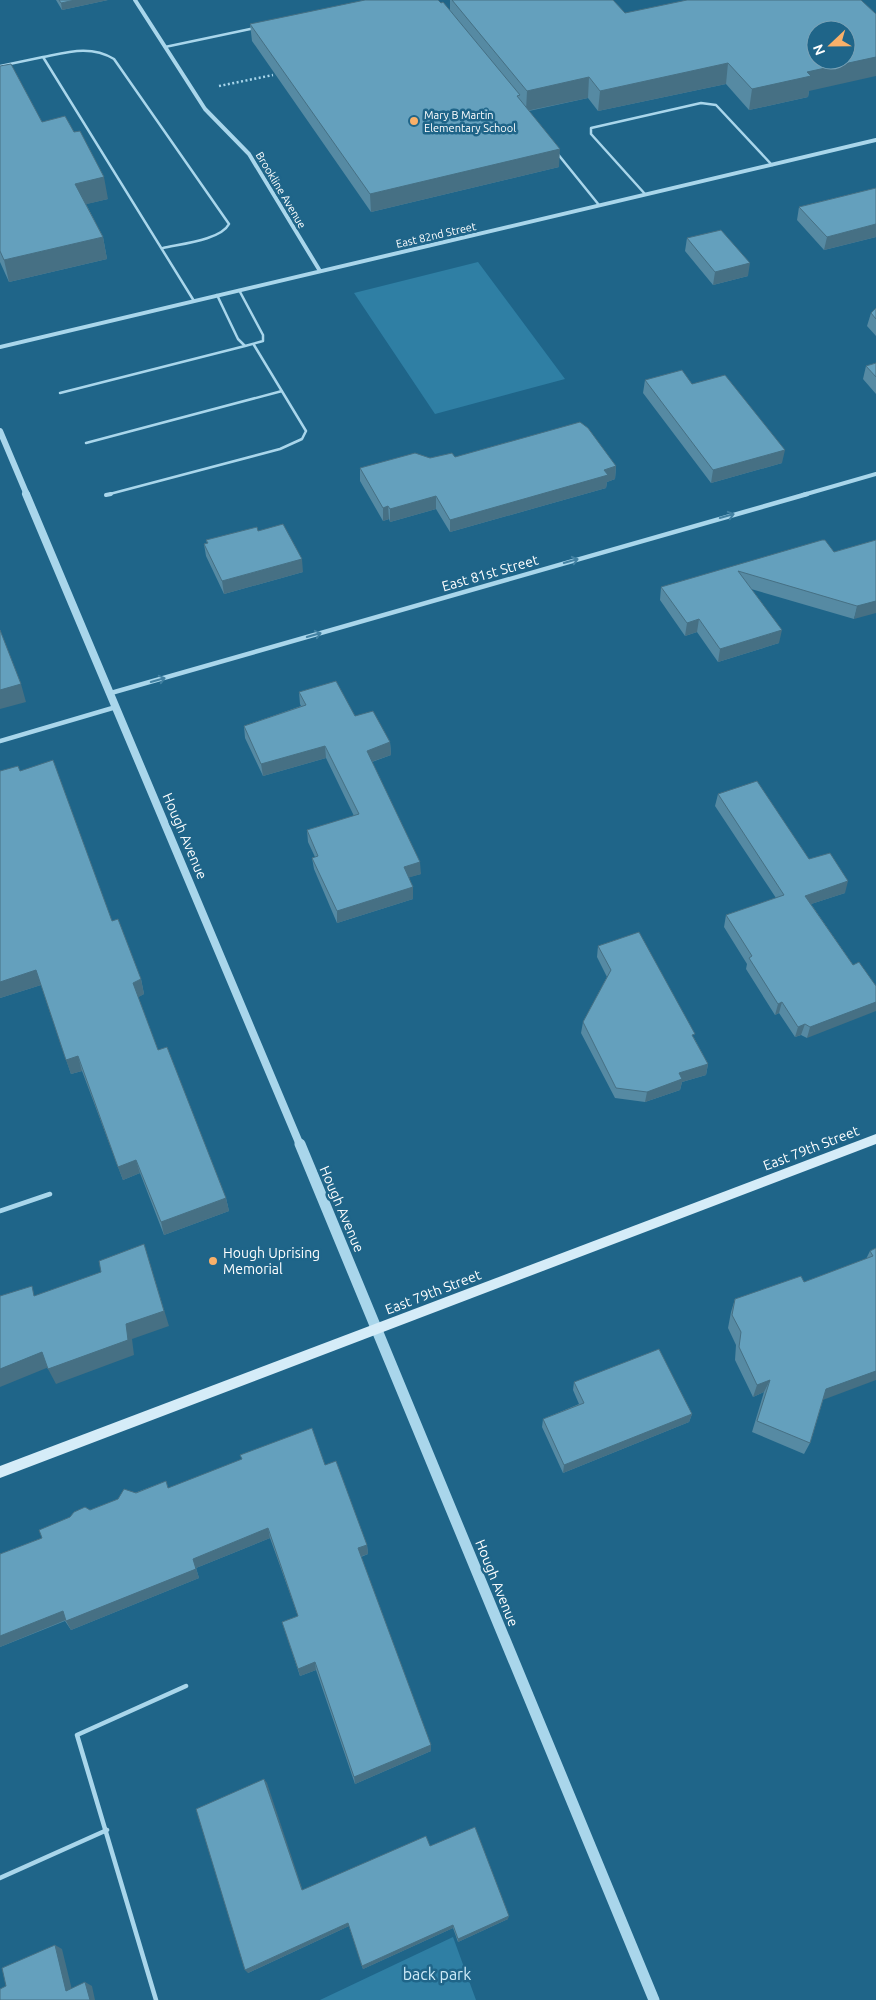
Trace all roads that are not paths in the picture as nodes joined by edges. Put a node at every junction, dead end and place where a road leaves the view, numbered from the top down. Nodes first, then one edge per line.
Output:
1 (135, 0) edge
2 (256, 28) edge
3 (165, 47) junction
4 (43, 57) junction
5 (0, 66) edge
6 (876, 140) edge
7 (553, 149) edge
8 (772, 165) junction
9 (645, 194) junction
10 (599, 205) junction
11 (163, 248) junction
12 (320, 271) junction
13 (239, 290) junction
14 (218, 295) junction
15 (194, 301) junction
16 (254, 345) junction
17 (0, 346) edge
18 (245, 346) junction
19 (282, 391) junction
20 (60, 393) dead end
21 (0, 431) edge
22 (86, 443) dead end
23 (876, 474) edge
24 (106, 495) dead end
25 (111, 693) junction
26 (116, 707) junction
27 (0, 741) edge
28 (876, 1139) edge
29 (50, 1194) dead end
30 (0, 1211) edge
31 (377, 1328) junction
32 (0, 1472) edge
33 (186, 1686) dead end
34 (107, 1830) junction
35 (0, 1878) edge
36 (156, 2000) edge
37 (654, 2000) edge

1 - 3 street, Brookline Avenue
2 - 3 lane
3 - 12 street, Brookline Avenue
4 - 5 lane
4 - 11 lane
4 - 11 lane
6 - 8 street, East 82nd Street
7 - 10 lane
8 - 9 street, East 82nd Street
8 - 9 lane
9 - 10 street, East 82nd Street
10 - 12 street, East 82nd Street
11 - 15 lane
12 - 13 street, East 82nd Street
13 - 14 street, East 82nd Street
13 - 16 lane
14 - 15 street, East 82nd Street
14 - 18 lane
15 - 17 street, East 82nd Street
16 - 18 lane
16 - 19 lane
18 - 20 lane
19 - 22 lane
19 - 24 lane
21 - 25 street, Hough Avenue
25 -> 23 street, East 81st Street
25 - 26 street, Hough Avenue
26 - 27 street
26 - 31 street, Hough Avenue
28 - 31 main road, East 79th Street
29 - 30 lane
31 - 32 main road, East 79th Street
31 - 37 street, Hough Avenue
33 - 34 lane
34 - 35 lane
34 - 36 lane

